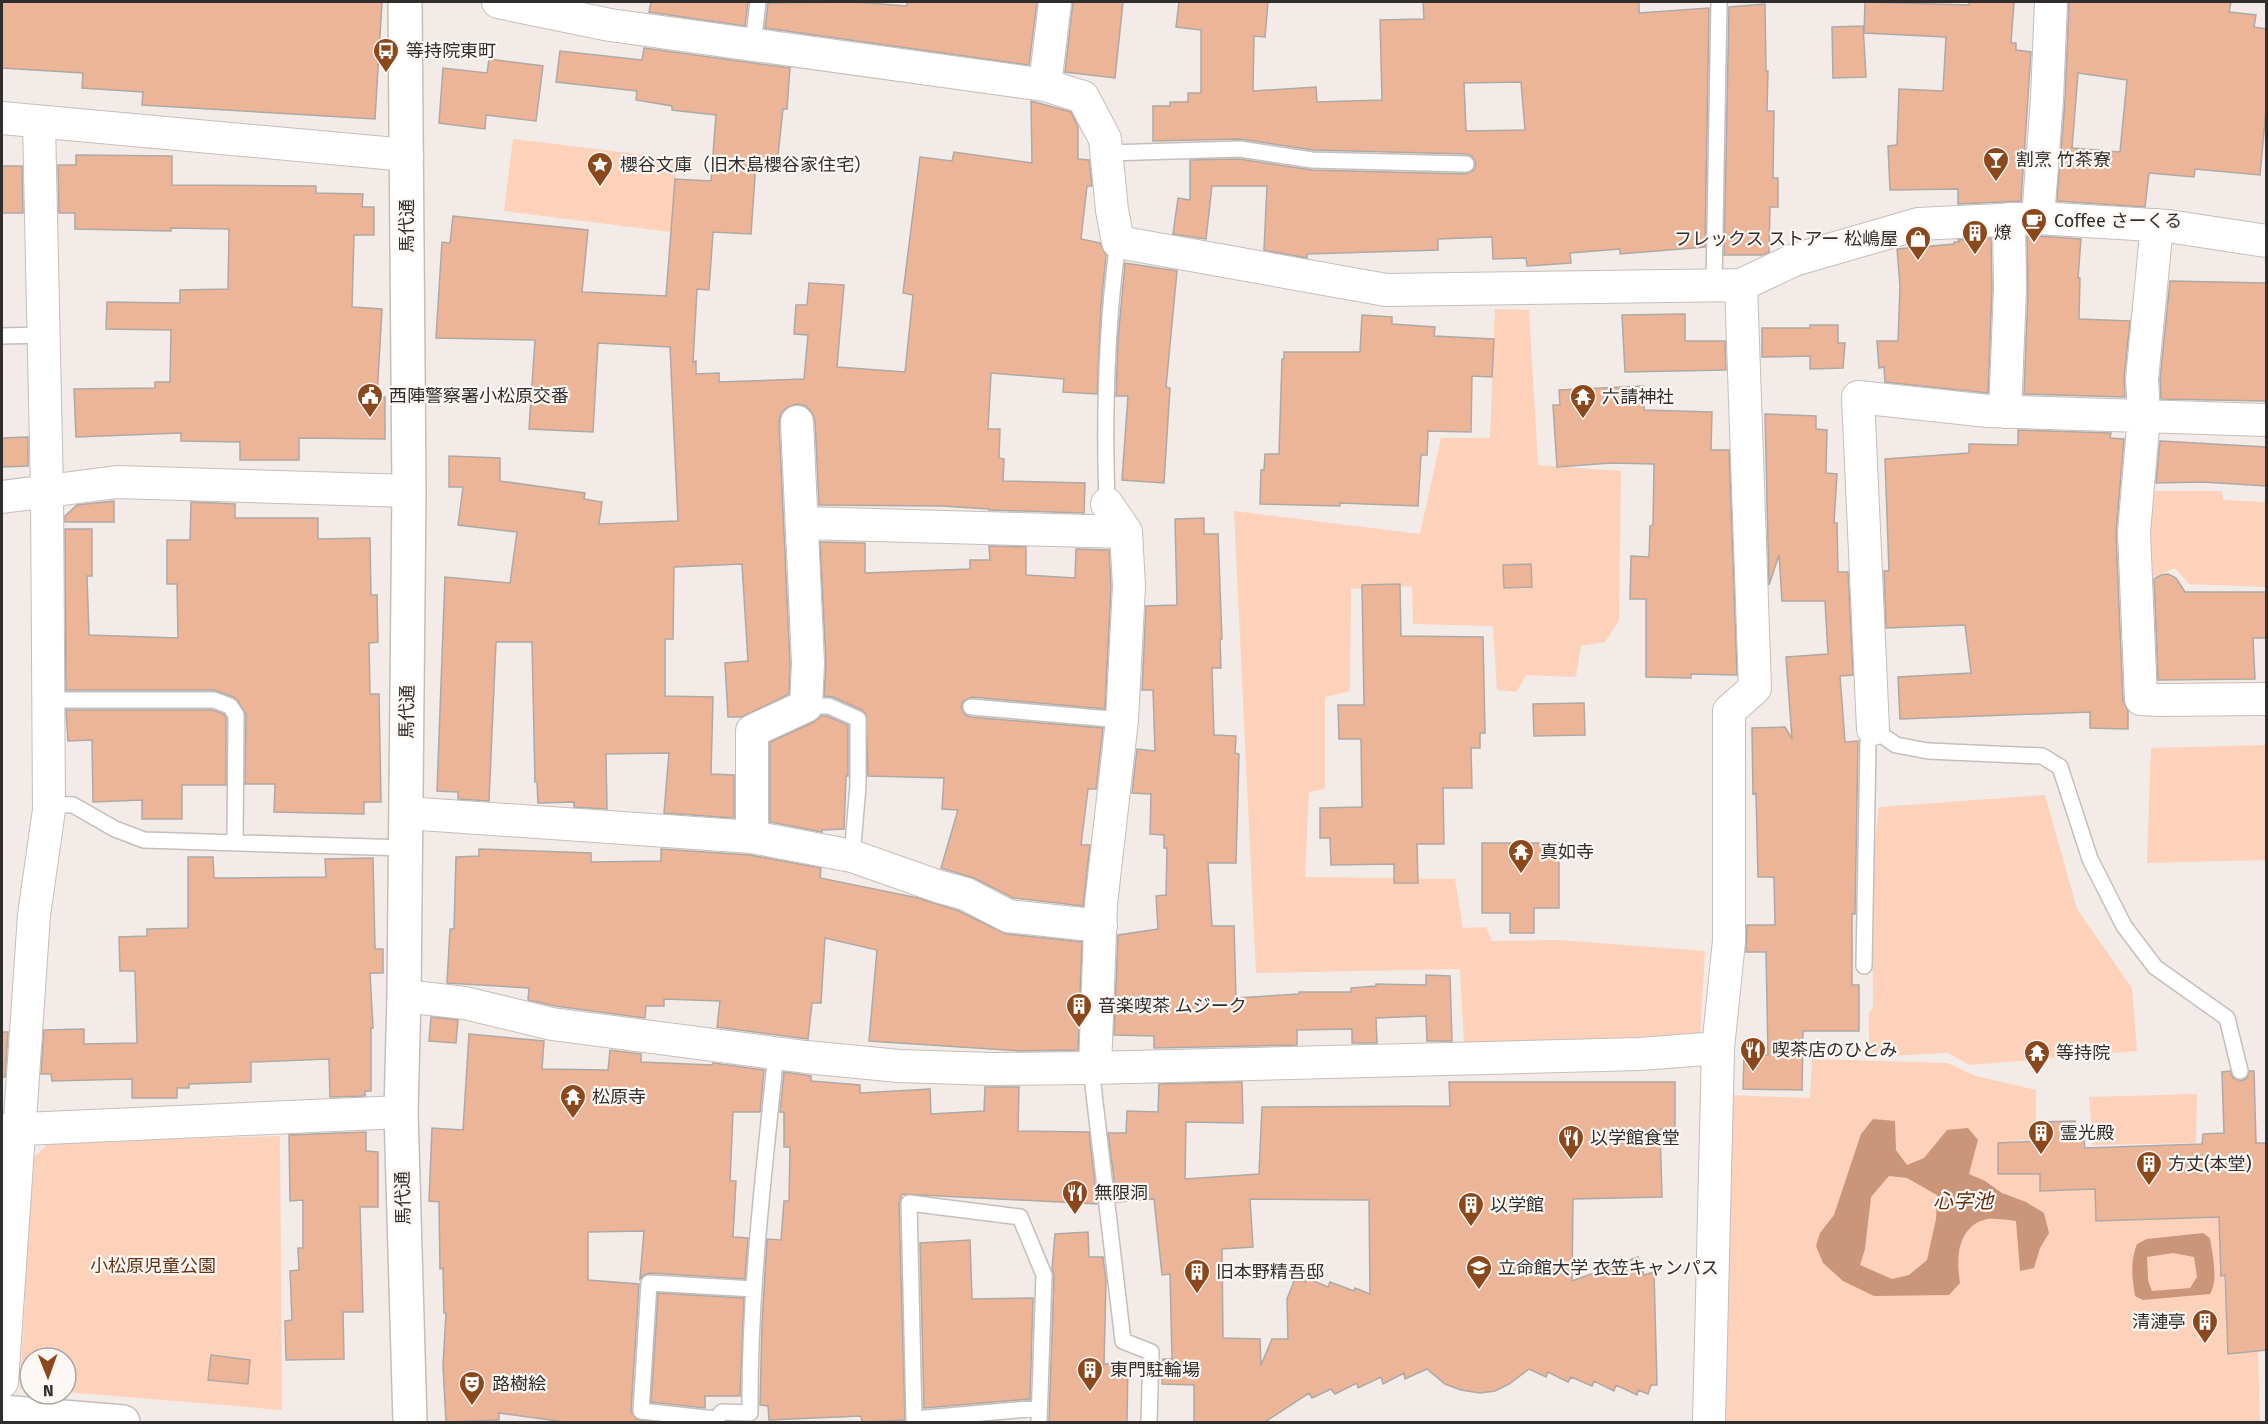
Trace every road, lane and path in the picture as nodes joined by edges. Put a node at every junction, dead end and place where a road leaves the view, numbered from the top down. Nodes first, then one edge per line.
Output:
1 (405, 2) edge
2 (498, 2) edge
3 (758, 2) edge
4 (1055, 2) edge
5 (1719, 2) edge
6 (2051, 2) edge
7 (753, 44) junction
8 (1045, 85) junction
9 (2, 118) edge
10 (39, 123) junction
11 (1107, 153) junction
12 (407, 155) junction
13 (1466, 164) dead end
14 (2023, 218) junction
15 (2157, 225) junction
16 (2266, 241) edge
17 (1118, 242) junction
18 (1728, 284) junction
19 (44, 335) junction
20 (2, 336) edge
21 (2005, 412) junction
22 (2144, 416) junction
23 (2266, 420) edge
24 (797, 423) dead end
25 (409, 491) junction
26 (47, 492) junction
27 (2, 497) edge
28 (1107, 504) joint
29 (802, 523) junction
30 (1126, 532) junction
31 (2266, 699) edge
32 (48, 700) junction
33 (806, 706) junction
34 (971, 707) dead end
35 (1122, 720) junction
36 (1873, 729) junction
37 (48, 804) junction
38 (406, 813) junction
39 (752, 837) junction
40 (235, 842) junction
41 (405, 848) junction
42 (852, 856) junction
43 (1101, 926) junction
44 (1864, 966) dead end
45 (404, 996) junction
46 (1718, 1048) junction
47 (776, 1053) junction
48 (1093, 1068) junction
49 (2240, 1071) dead end
50 (401, 1112) junction
51 (11, 1129) edge
52 (754, 1289) junction
53 (2, 1382) edge
54 (2, 1412) edge
55 (1039, 1415) edge
56 (715, 1421) edge
57 (123, 1422) edge
58 (410, 1422) edge
59 (1149, 1422) edge
60 (1709, 1422) edge

1 - 12 street, 馬代通
2 - 7 street
3 - 7 lane
4 - 8 street
5 - 18 lane
6 - 14 street
7 - 8 street
8 - 11 street
9 - 10 street
10 - 12 street
10 - 19 street
11 - 13 lane
11 - 17 street
12 - 25 street, 馬代通
14 - 15 street
14 - 18 street
14 - 21 street
15 - 16 street
15 - 22 street
17 - 18 street
17 - 28 lane
18 - 46 street
19 - 20 lane
19 - 26 street
21 - 22 street
21 - 36 street
22 - 23 street
22 - 31 street
24 - 29 street
25 - 26 street
25 - 38 street, 馬代通
26 - 27 street
26 - 32 street
28 - 30 street
29 - 30 street
29 - 33 street
30 - 35 street
32 - 37 street
32 - 40 lane
33 - 39 street
33 - 42 lane
34 - 35 lane
35 - 43 street
36 - 44 lane
36 - 49 lane
37 - 40 lane
37 - 51 street
38 - 39 street
38 - 41 street, 馬代通
39 - 42 street
40 - 41 lane
41 - 45 street, 馬代通
42 - 43 street
43 - 48 street
45 - 47 street
45 - 50 street, 馬代通
46 - 48 street
46 - 60 street
47 - 48 street
47 - 52 lane
48 - 59 lane
50 - 51 street
50 - 58 street, 馬代通
51 - 53 street
52 - 56 lane
52 - 56 lane
54 - 57 street
55 - 55 lane

